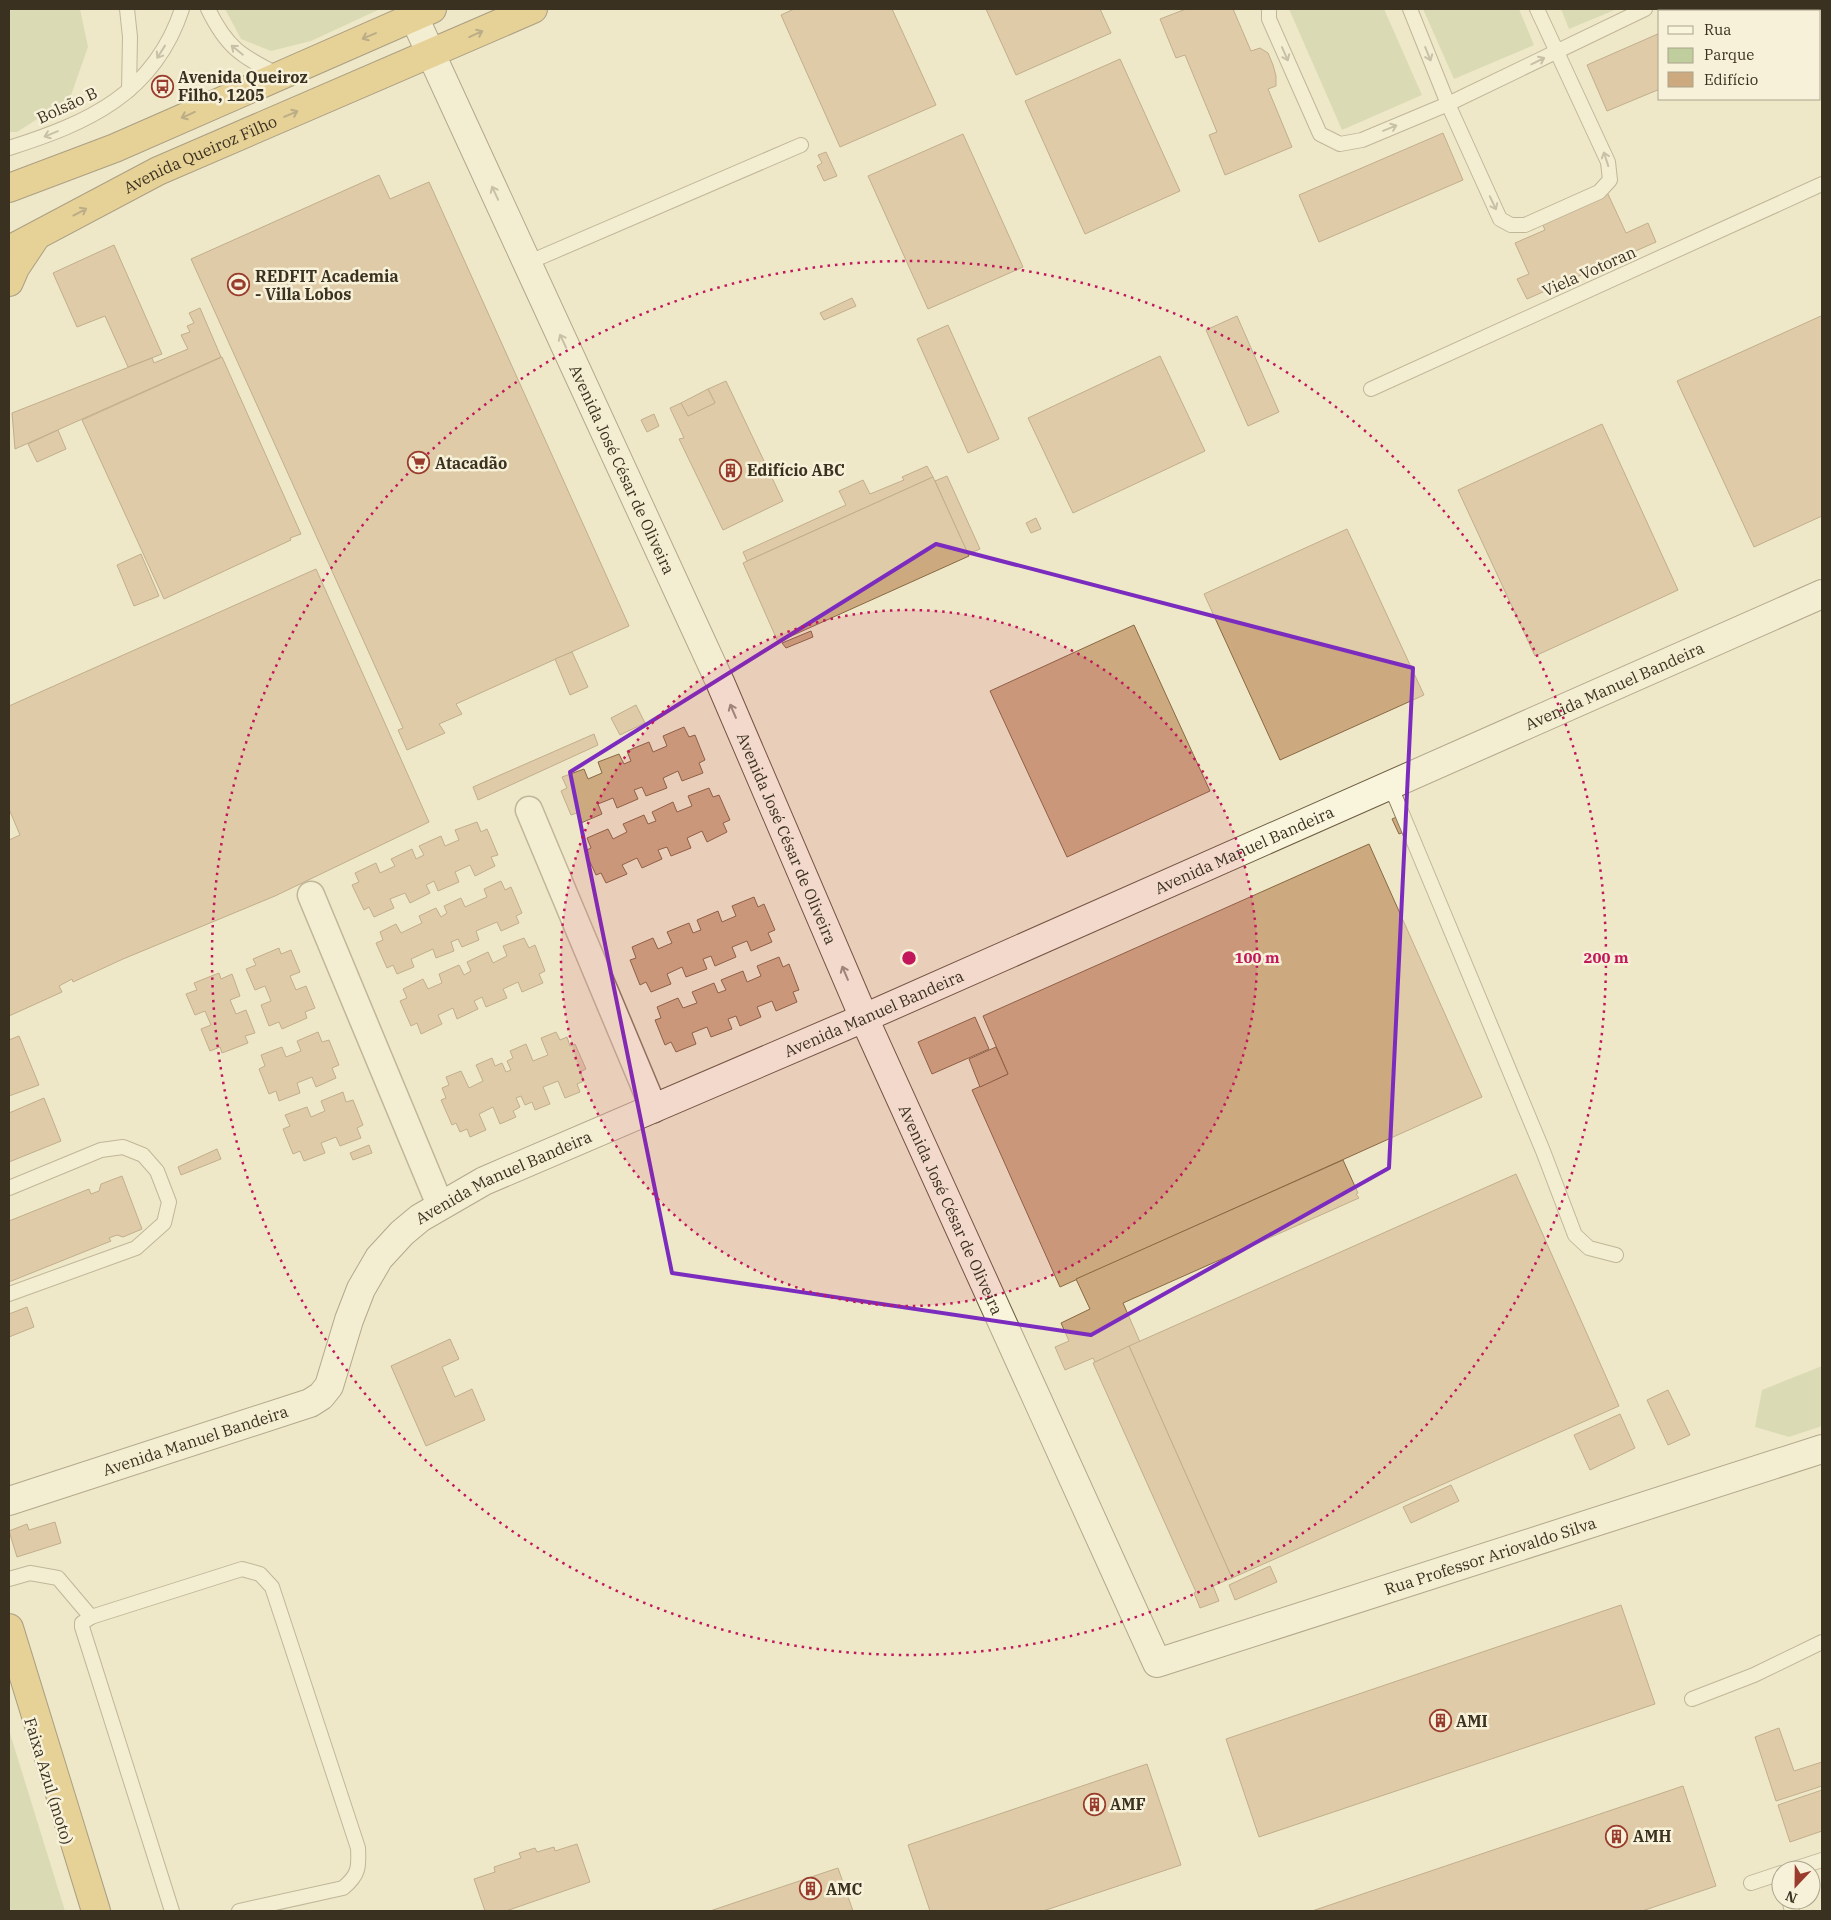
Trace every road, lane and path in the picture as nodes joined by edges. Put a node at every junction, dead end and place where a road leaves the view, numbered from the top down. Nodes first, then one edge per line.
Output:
1 (127, 9) edge
2 (182, 9) edge
3 (208, 9) edge
4 (533, 9) edge
5 (1268, 9) edge
6 (1410, 9) edge
7 (1537, 9) edge
8 (1645, 9) edge
9 (423, 13) edge
10 (1557, 51) junction
11 (431, 54) junction
12 (279, 75) junction
13 (129, 90) junction
14 (1448, 104) junction
15 (801, 145) dead end
16 (9, 148) edge
17 (1822, 184) edge
18 (9, 188) edge
19 (37, 234) junction
20 (9, 250) edge
21 (527, 264) junction
22 (9, 282) edge
23 (1371, 389) dead end
24 (1822, 594) edge
25 (1388, 786) junction
26 (529, 810) dead end
27 (311, 895) dead end
28 (864, 1018) junction
29 (654, 1109) junction
30 (9, 1188) edge
31 (440, 1205) junction
32 (1616, 1255) dead end
33 (9, 1294) edge
34 (1822, 1449) edge
35 (9, 1501) edge
36 (9, 1579) edge
37 (90, 1617) junction
38 (9, 1628) edge
39 (1822, 1642) edge
40 (9, 1652) edge
41 (1157, 1663) joint
42 (1692, 1699) dead end
43 (1771, 1877) edge
44 (1752, 1883) dead end
45 (90, 1911) edge
46 (96, 1911) edge
47 (172, 1911) edge
48 (239, 1911) edge

1 - 13 lane
2 -> 13 lane, Bolsão B
12 -> 3 lane
11 -> 4 highway, Avenida Queiroz Filho
5 -> 14 lane
6 -> 14 lane
7 - 10 lane
8 - 10 lane
9 - 11 street, Avenida José César de Oliveira
9 -> 12 highway
14 -> 10 lane
14 -> 10 lane
19 -> 11 highway, Avenida Queiroz Filho
21 -> 11 street, Avenida José César de Oliveira
12 -> 18 highway
13 -> 16 lane, Bolsão B
15 - 21 lane
17 - 23 lane, Viela Votoran
19 - 20 highway, Avenida Queiroz Filho
19 - 22 highway
28 -> 21 street, Avenida José César de Oliveira
24 - 25 street, Avenida Manuel Bandeira
25 - 28 street, Avenida Manuel Bandeira
25 - 32 lane
26 - 29 street
27 - 31 street
28 - 29 street, Avenida Manuel Bandeira
28 - 41 street, Avenida José César de Oliveira
29 - 31 street, Avenida Manuel Bandeira
30 - 33 lane
31 - 35 street, Avenida Manuel Bandeira
34 - 41 street, Rua Professor Ariovaldo Silva
36 - 37 lane
37 - 47 lane
37 - 48 lane
38 - 46 highway
39 - 42 lane
40 - 45 street, Faixa Azul (moto)
43 - 44 lane

